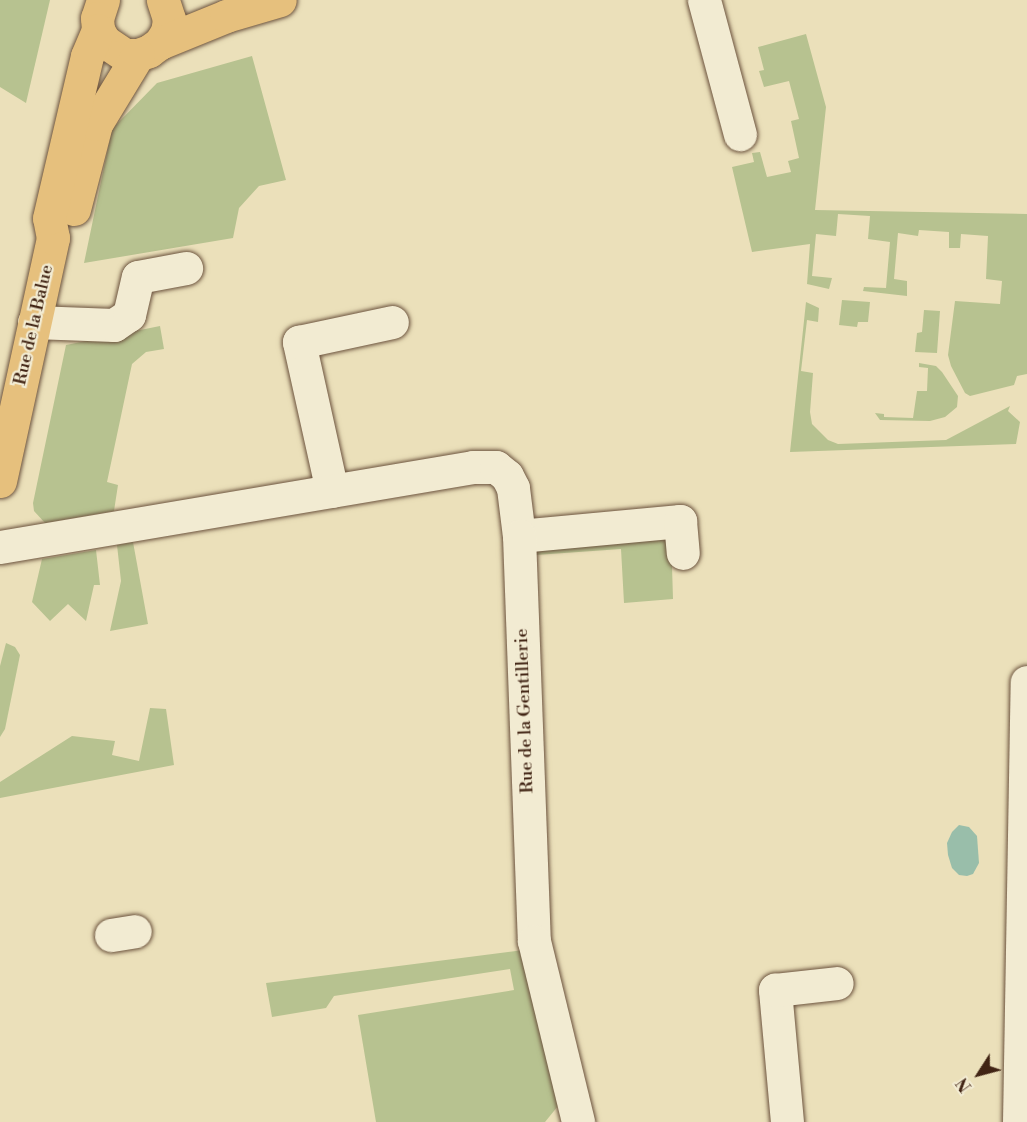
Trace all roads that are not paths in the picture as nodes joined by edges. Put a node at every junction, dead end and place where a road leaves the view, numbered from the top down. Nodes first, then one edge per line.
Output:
1 (163, 0) edge
2 (176, 0) edge
3 (280, 0) edge
4 (704, 0) edge
5 (100, 15) edge
6 (226, 16) junction
7 (149, 49) junction
8 (740, 134) dead end
9 (53, 238) junction
10 (186, 268) dead end
11 (34, 322) junction
12 (392, 322) dead end
13 (2, 463) edge
14 (332, 491) junction
15 (519, 536) junction
16 (0, 547) edge
17 (683, 552) dead end
18 (1027, 682) edge
19 (1026, 715) edge
20 (837, 983) dead end
21 (578, 1122) edge
22 (788, 1122) edge
23 (1019, 1122) edge

1 - 7 main road, Rue de la Balue
2 - 6 main road
3 - 6 main road
4 - 8 street
5 - 7 main road
5 - 9 main road, Rue de la Balue
6 - 7 main road
7 - 9 main road, Rue de la Balue
9 - 11 main road, Rue de la Balue
10 - 11 street
11 - 13 main road, Rue de la Balue
12 - 14 street
14 - 15 street, Rue de la Gentillerie
14 - 16 street, Rue de la Gentillerie
15 - 17 street
15 - 21 street, Rue de la Gentillerie
18 - 19 street
19 - 23 street
20 - 22 street

